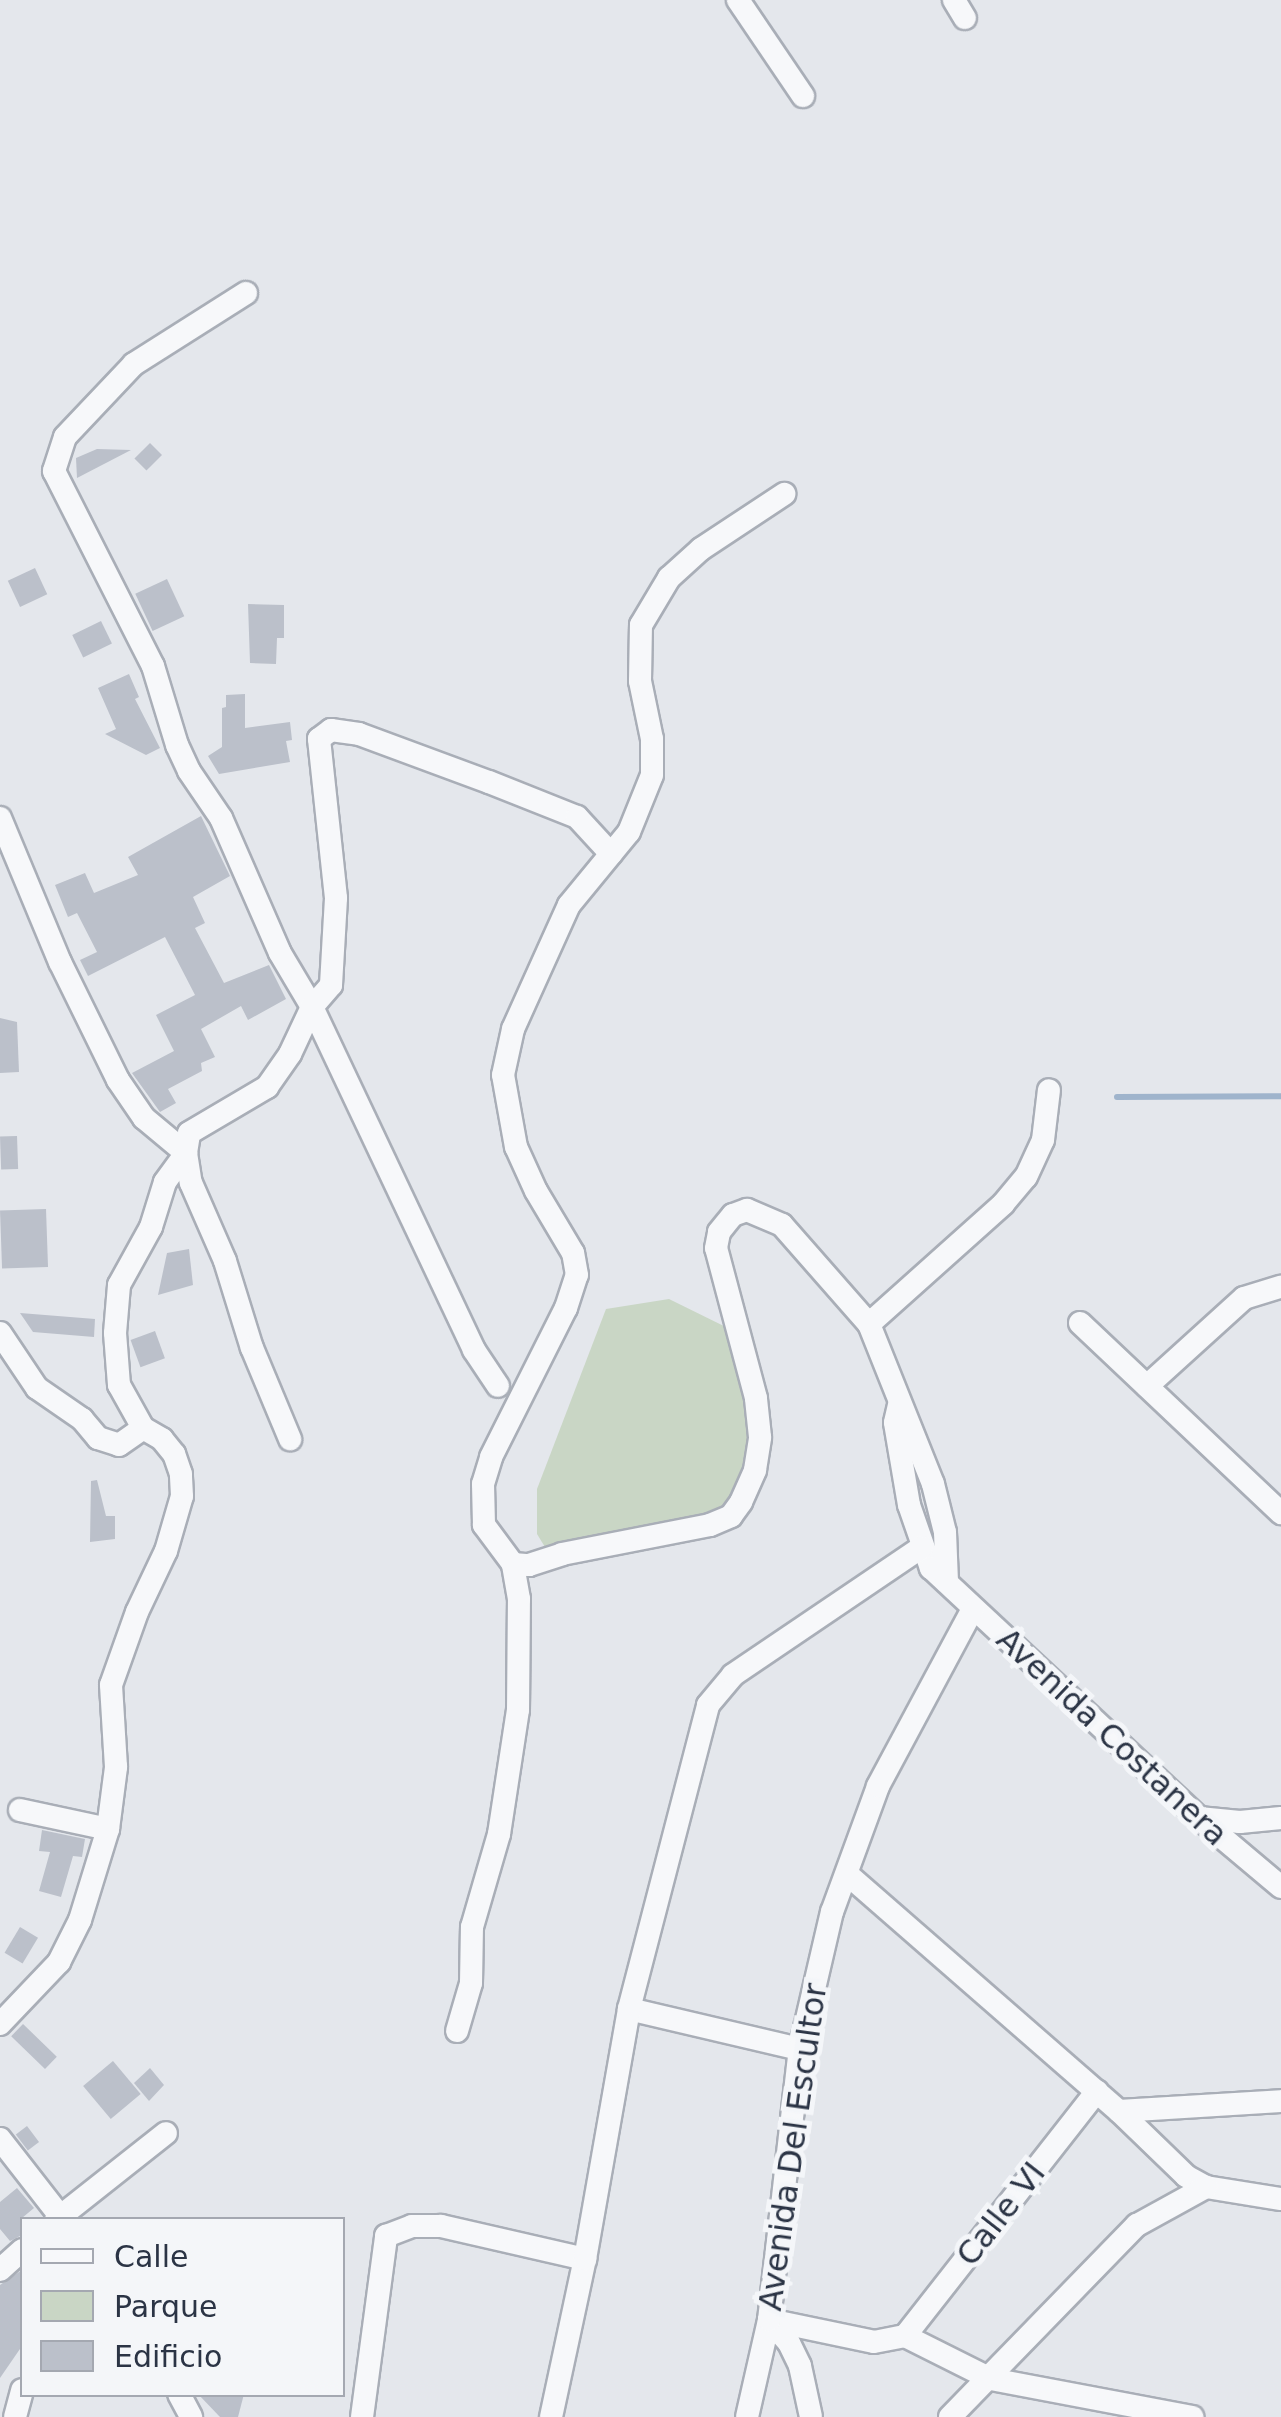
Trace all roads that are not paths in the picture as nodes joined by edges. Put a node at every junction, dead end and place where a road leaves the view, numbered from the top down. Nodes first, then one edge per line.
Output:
1 (738, 0) edge
2 (803, 96) dead end
3 (246, 293) dead end
4 (784, 494) dead end
5 (0, 818) edge
6 (611, 854) junction
7 (312, 1006) junction
8 (1049, 1090) dead end
9 (186, 1154) junction
10 (1281, 1287) edge
11 (1080, 1322) dead end
12 (869, 1324) junction
13 (0, 1333) edge
14 (498, 1386) dead end
15 (1147, 1386) junction
16 (899, 1404) junction
17 (143, 1428) junction
18 (290, 1439) dead end
19 (1281, 1513) edge
20 (922, 1548) junction
21 (512, 1564) junction
22 (948, 1582) junction
23 (974, 1609) junction
24 (20, 1810) dead end
25 (1199, 1818) junction
26 (1281, 1818) edge
27 (108, 1829) junction
28 (847, 1874) junction
29 (1281, 1887) edge
30 (629, 2009) junction
31 (0, 2024) edge
32 (456, 2032) dead end
33 (800, 2049) junction
34 (1096, 2091) junction
35 (1281, 2101) edge
36 (1119, 2112) junction
37 (166, 2134) dead end
38 (0, 2139) edge
39 (1206, 2187) junction
40 (1281, 2198) edge
41 (57, 2217) edge
42 (59, 2217) edge
43 (20, 2252) edge
44 (585, 2259) junction
45 (0, 2270) edge
46 (769, 2320) junction
47 (905, 2336) junction
48 (990, 2380) junction
49 (362, 2417) edge
50 (551, 2417) edge
51 (747, 2417) edge
52 (811, 2417) edge
53 (950, 2417) edge
54 (1192, 2417) edge

1 - 2 street
3 - 7 street
4 - 6 street
5 - 9 street
6 - 7 street
6 - 21 street
7 - 9 street
7 - 14 street
8 - 12 street
9 - 17 street
9 - 18 street
10 - 15 street
11 - 15 street
12 - 16 street
12 - 21 street
13 - 17 street
15 - 19 street
16 - 20 street
16 - 22 street
17 - 27 street
20 - 22 street, Avenida Costanera
20 - 30 street
21 - 32 street
22 - 23 street, Avenida Costanera
23 - 25 street, Avenida Costanera
23 - 28 street, Avenida Del Escultor
24 - 27 street
25 - 26 street
25 - 29 street, Avenida Costanera
27 - 31 street
28 - 33 street, Avenida Del Escultor
28 - 34 street
30 - 33 street
30 - 44 street
33 - 46 street, Avenida Del Escultor
34 - 36 street
34 - 47 street, Calle VI
35 - 36 street
36 - 39 street
37 - 42 street
38 - 41 street
39 - 40 street
39 - 48 street
43 - 45 street
44 - 49 street
44 - 50 street
46 - 47 street
46 - 51 street, Avenida Del Escultor
46 - 52 street
47 - 48 street
48 - 53 street
48 - 54 street

